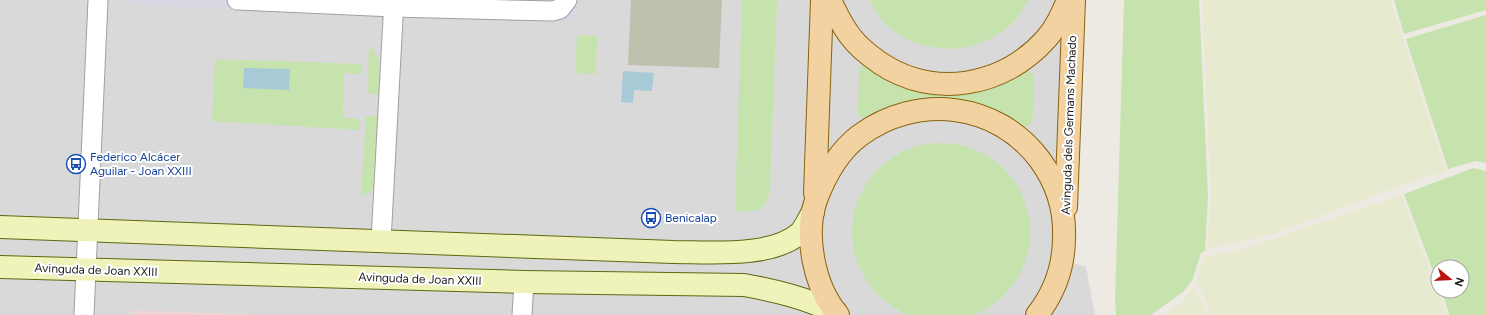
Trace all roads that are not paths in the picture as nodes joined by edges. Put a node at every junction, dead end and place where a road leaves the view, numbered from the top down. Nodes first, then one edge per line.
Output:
1 (98, 0) edge
2 (237, 0) edge
3 (256, 0) edge
4 (568, 0) edge
5 (822, 0) edge
6 (830, 0) edge
7 (1068, 0) edge
8 (1074, 0) edge
9 (394, 3) edge
10 (814, 209) junction
11 (0, 227) edge
12 (88, 230) junction
13 (381, 241) junction
14 (1064, 250) junction
15 (0, 267) edge
16 (86, 270) junction
17 (524, 282) junction
18 (837, 314) edge
19 (84, 315) edge
20 (522, 315) edge
21 (1037, 315) edge

1 - 12 street
2 - 3 street
3 - 9 street
4 - 9 street
5 - 10 main road
6 - 7 main road
8 - 14 main road, Avinguda dels Germans Machado
9 - 13 street
10 - 13 main road
10 - 14 main road
10 - 18 main road
11 - 12 main road
12 - 13 main road
12 - 16 street
14 - 21 main road
15 - 16 main road, Avinguda de Joan XXIII
16 - 17 main road, Avinguda de Joan XXIII
16 - 19 street
17 - 18 main road, Avinguda de Joan XXIII
17 - 20 street

